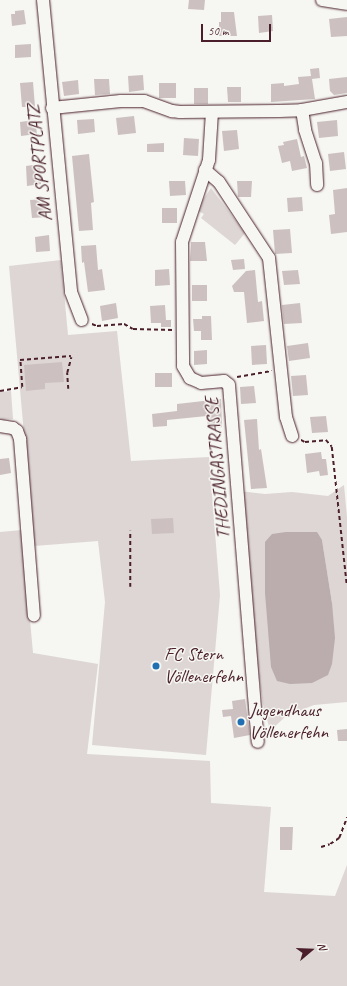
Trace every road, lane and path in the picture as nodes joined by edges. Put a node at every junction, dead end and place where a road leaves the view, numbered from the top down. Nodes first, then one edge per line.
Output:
1 (43, 0) edge
2 (322, 0) edge
3 (347, 4) edge
4 (347, 102) edge
5 (52, 108) junction
6 (302, 110) junction
7 (212, 112) junction
8 (205, 170) junction
9 (317, 185) dead end
10 (82, 320) joint
11 (182, 330) junction
12 (281, 369) junction
13 (227, 382) junction
14 (68, 389) dead end
15 (0, 390) edge
16 (0, 426) edge
17 (292, 436) joint
18 (130, 531) dead end
19 (347, 586) edge
20 (130, 587) dead end
21 (34, 614) dead end
22 (258, 742) dead end
23 (347, 817) edge
24 (321, 847) dead end

1 - 5 street, AM SPORTPLATZ
2 - 3 street
4 - 6 street
5 - 7 street
5 - 10 street, AM SPORTPLATZ
6 - 7 street
6 - 9 street
7 - 8 street, THEDINGASTRASSE
8 - 11 street, THEDINGASTRASSE
8 - 12 street
10 - 11 path
11 - 13 street, THEDINGASTRASSE
12 - 13 path
12 - 17 street
13 - 22 street, THEDINGASTRASSE
14 - 15 path
16 - 21 street
17 - 19 path
18 - 20 path
23 - 24 path

